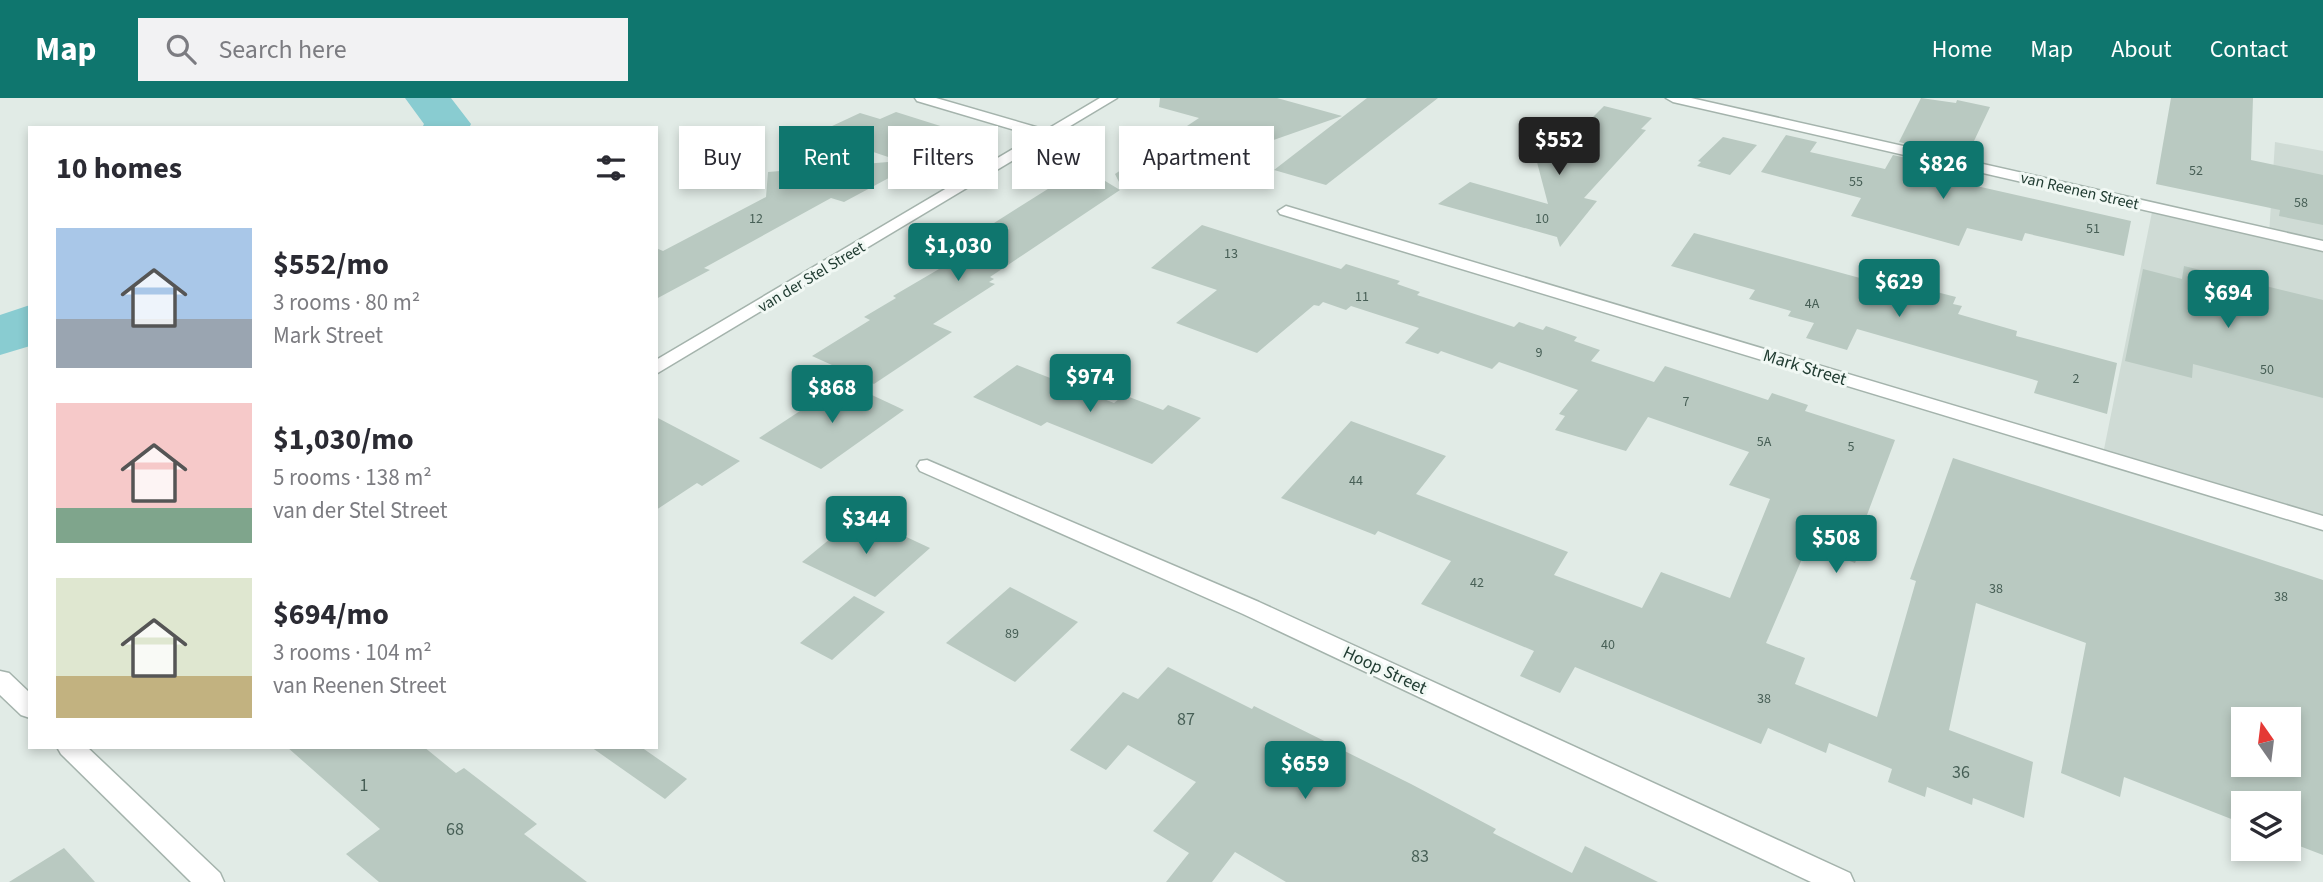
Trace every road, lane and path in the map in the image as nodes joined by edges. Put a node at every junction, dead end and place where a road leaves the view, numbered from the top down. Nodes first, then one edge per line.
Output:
1 (922, 98) edge
2 (1110, 98) edge
3 (1673, 98) edge
4 (1016, 126) edge
5 (1062, 126) edge
6 (1012, 155) edge
7 (1286, 211) dead end
8 (2323, 246) edge
9 (658, 367) edge
10 (927, 466) dead end
11 (2323, 523) edge
12 (2, 684) edge
13 (28, 706) edge
14 (72, 749) edge
15 (210, 882) edge
16 (1840, 882) edge

1 - 4 street
2 - 5 street, van der Stel Street
3 - 8 street, van Reenen Street
6 - 9 street, van der Stel Street
7 - 11 street, Mark Street
10 - 16 street, Hoop Street
12 - 13 street
14 - 15 street

